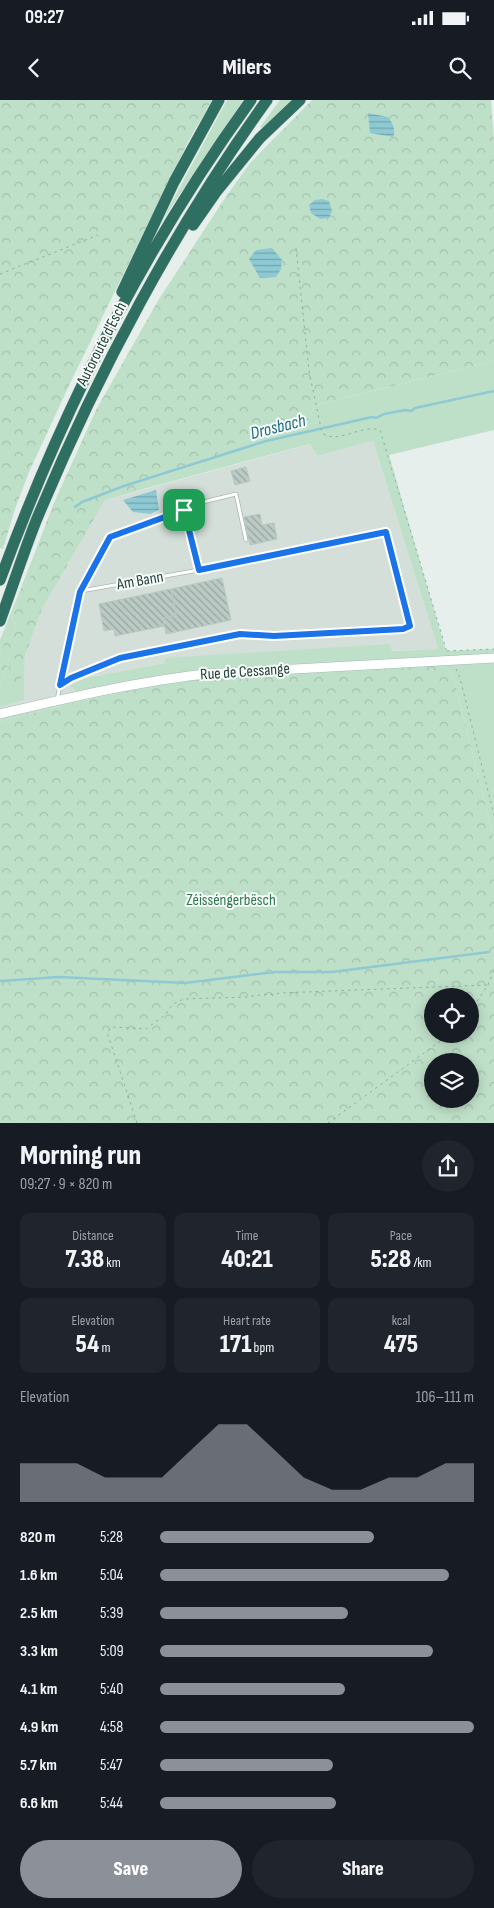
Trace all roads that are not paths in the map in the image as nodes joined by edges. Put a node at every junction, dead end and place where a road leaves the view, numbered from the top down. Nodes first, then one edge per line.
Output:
1 (219, 100) edge
2 (251, 100) edge
3 (267, 100) edge
4 (300, 100) edge
5 (153, 281) junction
6 (184, 510) junction
7 (24, 517) junction
8 (246, 540) dead end
9 (199, 570) junction
10 (0, 580) edge
11 (80, 592) junction
12 (0, 621) edge
13 (494, 658) edge
14 (60, 685) junction
15 (57, 700) junction
16 (0, 714) edge

1 - 7 highway
2 - 7 highway, Autoroute d'Esch
3 - 5 highway, Autoroute d'Esch
4 - 5 highway
5 - 12 highway, Autoroute d'Esch
6 - 8 lane, Am Bann
6 - 9 lane
6 - 11 lane, Am Bann
7 - 10 highway, Autoroute d'Esch
9 - 11 lane, Am Bann
9 - 14 lane, Am Bann
11 - 14 lane, Am Bann
13 - 15 main road, Rue de Cessange
14 - 15 lane, Am Bann
15 - 16 main road, Rue de Cessange

